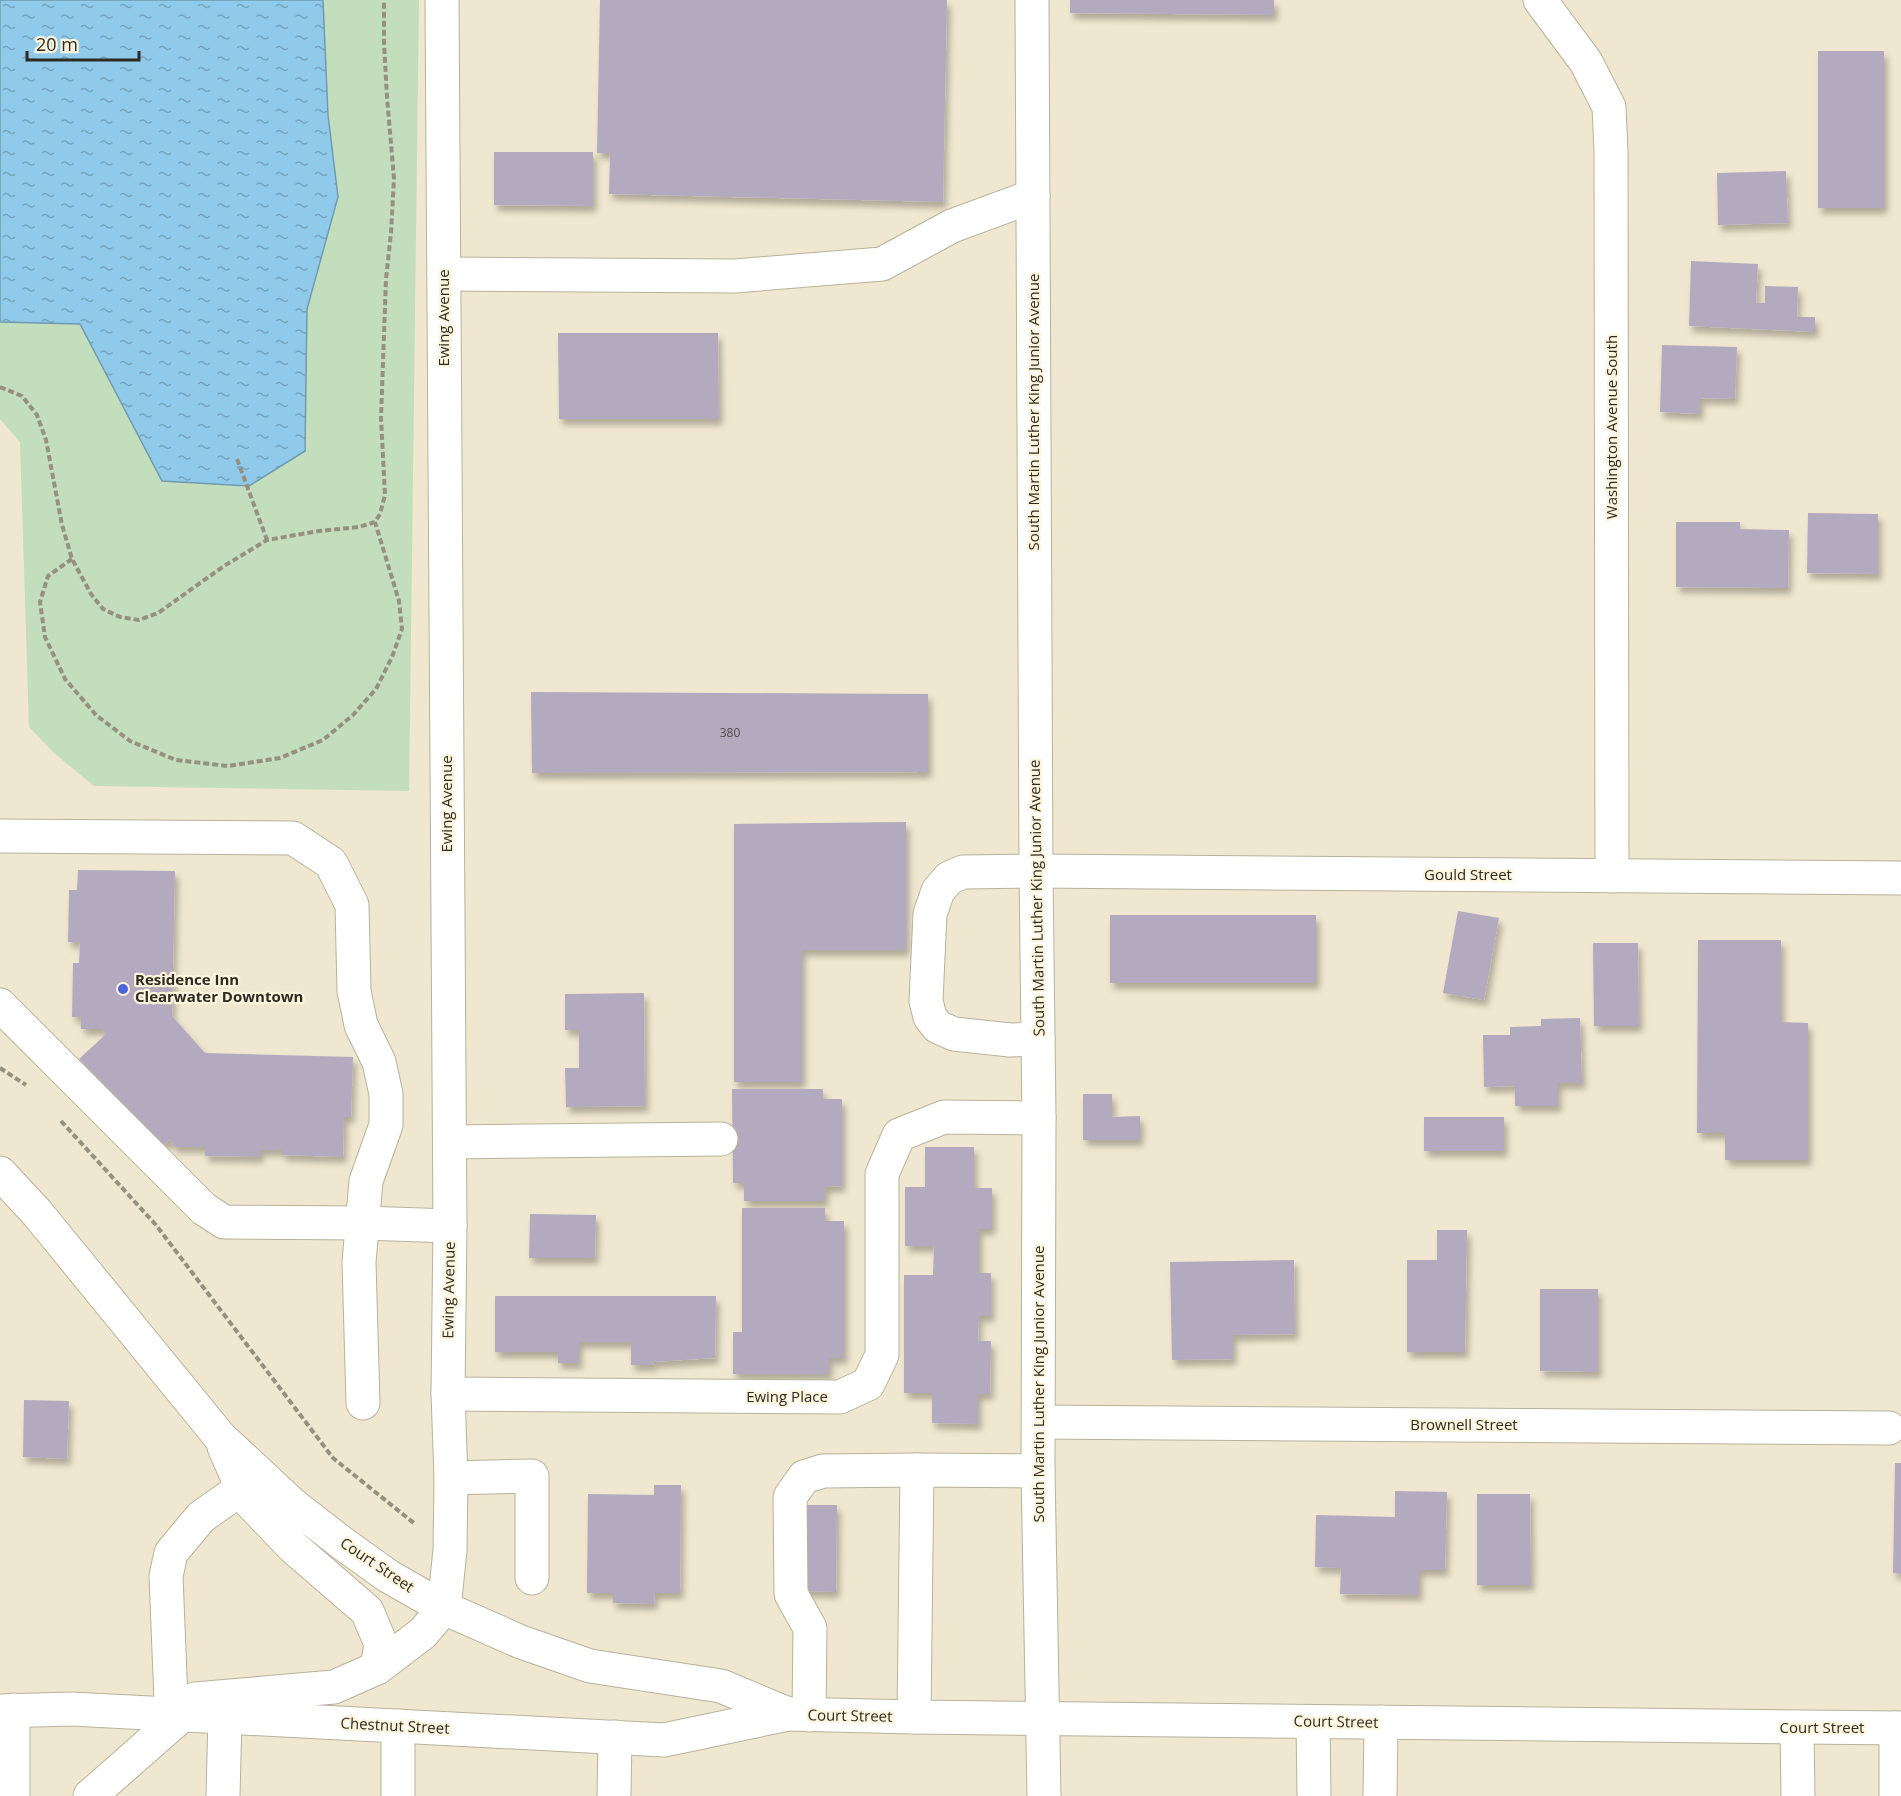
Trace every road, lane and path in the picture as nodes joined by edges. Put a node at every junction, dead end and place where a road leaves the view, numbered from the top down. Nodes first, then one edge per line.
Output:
1 (384, 0) edge
2 (441, 0) edge
3 (1032, 0) edge
4 (1540, 0) edge
5 (1033, 196) junction
6 (444, 274) junction
7 (0, 387) edge
8 (237, 459) dead end
9 (375, 522) junction
10 (267, 540) junction
11 (72, 559) junction
12 (0, 836) edge
13 (1036, 871) junction
14 (1612, 876) junction
15 (1901, 878) edge
16 (0, 1005) edge
17 (1038, 1039) junction
18 (0, 1068) edge
19 (33, 1090) dead end
20 (56, 1115) dead end
21 (1039, 1118) junction
22 (721, 1139) dead end
23 (450, 1142) junction
24 (0, 1173) edge
25 (363, 1223) junction
26 (450, 1226) junction
27 (448, 1394) junction
28 (363, 1403) dead end
29 (1039, 1422) junction
30 (1889, 1428) dead end
31 (220, 1437) junction
32 (917, 1470) junction
33 (1038, 1472) junction
34 (451, 1478) junction
35 (242, 1488) junction
36 (450, 1550) junction
37 (532, 1578) dead end
38 (444, 1608) junction
39 (377, 1668) junction
40 (176, 1708) junction
41 (6, 1710) edge
42 (799, 1715) junction
43 (225, 1718) junction
44 (914, 1718) junction
45 (1043, 1718) junction
46 (1313, 1722) junction
47 (1381, 1722) junction
48 (398, 1726) junction
49 (1797, 1728) junction
50 (1899, 1728) edge
51 (615, 1737) junction
52 (13, 1796) edge
53 (90, 1796) edge
54 (223, 1796) edge
55 (398, 1796) edge
56 (614, 1796) edge
57 (1044, 1796) edge
58 (1314, 1796) edge
59 (1380, 1796) edge
60 (1798, 1796) edge
61 (1896, 1796) edge

1 - 9 path
2 - 6 street, Ewing Avenue
3 - 5 street, South Martin Luther King Junior Avenue
4 - 14 street, Washington Avenue South
5 - 6 street
5 - 13 street, South Martin Luther King Junior Avenue
6 - 23 street, Ewing Avenue
7 - 11 path
8 - 10 path
9 - 10 path
9 - 11 path
10 - 11 path
12 - 25 street
13 - 14 street, Gould Street
13 - 17 street, South Martin Luther King Junior Avenue
13 - 17 street, Gould Street
14 - 15 street, Gould Street
16 - 25 street
17 - 21 street, South Martin Luther King Junior Avenue
18 - 19 path
20 - 36 path
21 - 27 street, Ewing Place
21 - 29 street, South Martin Luther King Junior Avenue
22 - 23 street
23 - 26 street, Ewing Avenue
24 - 31 street, Court Street
25 - 26 street
25 - 28 street
26 - 27 street, Ewing Avenue
27 - 34 street, Ewing Avenue
29 - 30 street, Brownell Street
29 - 33 street, South Martin Luther King Junior Avenue
31 - 35 street
31 - 38 street, Court Street
32 - 33 street
32 - 42 street
32 - 44 street
33 - 45 street, South Martin Luther King Junior Avenue
34 - 36 street, Ewing Avenue
34 - 37 street
35 - 39 street
35 - 40 street
36 - 38 street, Ewing Avenue
38 - 39 street
38 - 42 street, Court Street
39 - 40 street
40 - 41 street, Chestnut Street
40 - 43 street, Chestnut Street
40 - 53 street
41 - 52 street
42 - 44 street, Court Street
42 - 51 street, Chestnut Street
43 - 48 street, Chestnut Street
43 - 54 street
44 - 45 street, Court Street
45 - 46 street, Court Street
45 - 57 street, South Martin Luther King Junior Avenue
46 - 47 street, Court Street
46 - 58 street
47 - 49 street, Court Street
47 - 59 street
48 - 51 street, Chestnut Street
48 - 55 street
49 - 50 street, Court Street
49 - 60 street
50 - 61 street
51 - 56 street

